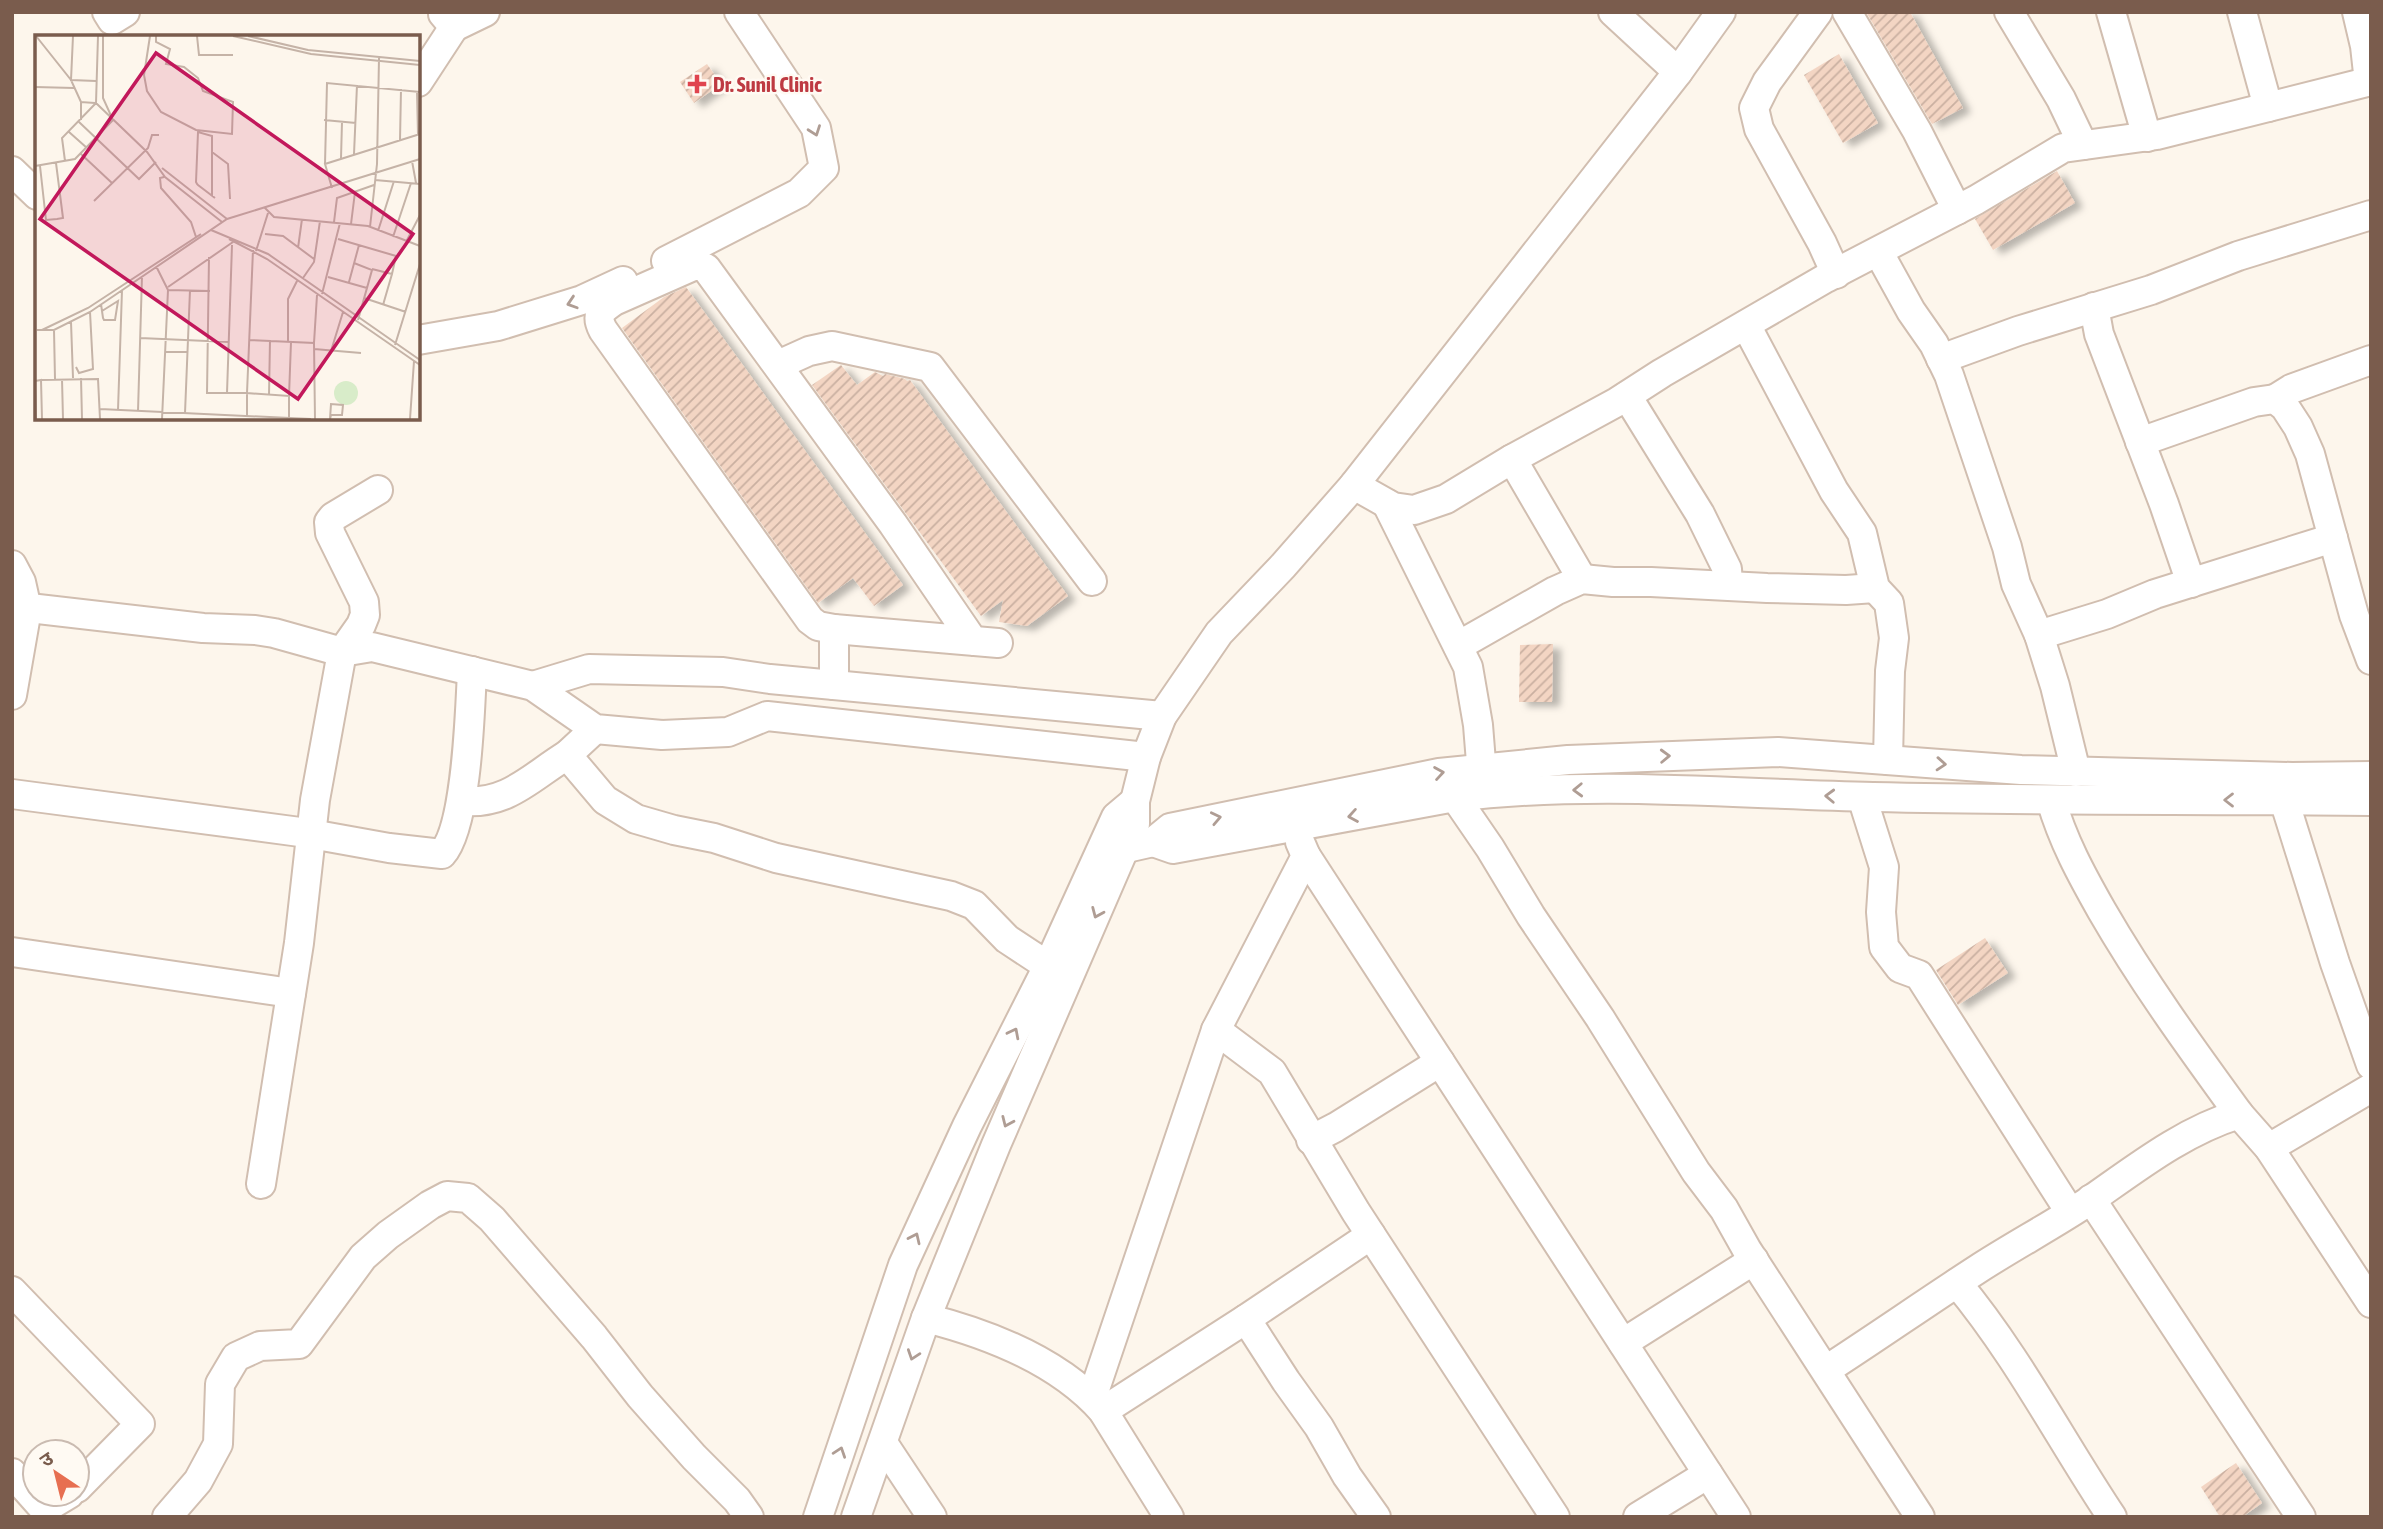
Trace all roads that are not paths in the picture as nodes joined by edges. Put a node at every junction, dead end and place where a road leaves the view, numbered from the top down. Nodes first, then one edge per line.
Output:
1 (107, 12) edge
2 (125, 12) edge
3 (485, 12) edge
4 (739, 12) edge
5 (1613, 12) edge
6 (1721, 12) edge
7 (1818, 12) edge
8 (1847, 12) edge
9 (2009, 12) edge
10 (2111, 12) edge
11 (2242, 12) edge
12 (2357, 12) edge
13 (448, 20) edge
14 (1678, 72) junction
15 (420, 78) edge
16 (2370, 82) edge
17 (2268, 107) junction
18 (2147, 137) junction
19 (2083, 145) junction
20 (12, 171) edge
21 (35, 193) edge
22 (1957, 210) junction
23 (2371, 215) edge
24 (1879, 253) junction
25 (1836, 274) junction
26 (2094, 307) junction
27 (1746, 325) junction
28 (420, 340) edge
29 (1941, 359) junction
30 (2371, 360) edge
31 (778, 365) junction
32 (1627, 396) junction
33 (2275, 399) junction
34 (2140, 442) junction
35 (1512, 459) junction
36 (1354, 485) junction
37 (377, 490) dead end
38 (1387, 504) junction
39 (2333, 538) junction
40 (12, 565) edge
41 (1581, 579) junction
42 (1092, 581) dead end
43 (2191, 583) junction
44 (1728, 585) junction
45 (1875, 588) junction
46 (20, 608) edge
47 (2362, 612) edge
48 (834, 629) junction
49 (2039, 635) junction
50 (1458, 646) junction
51 (342, 652) junction
52 (2371, 660) edge
53 (472, 671) junction
54 (770, 679) junction
55 (834, 685) junction
56 (533, 686) junction
57 (12, 695) edge
58 (767, 716) junction
59 (1162, 716) junction
60 (595, 729) junction
61 (567, 755) junction
62 (1146, 757) junction
63 (1888, 760) junction
64 (2076, 772) junction
65 (2371, 776) edge
66 (1482, 781) junction
67 (2288, 788) junction
68 (12, 794) edge
69 (1455, 797) junction
70 (1862, 797) junction
71 (2051, 800) junction
72 (462, 801) junction
73 (2371, 801) edge
74 (1292, 826) junction
75 (312, 833) junction
76 (1153, 842) junction
77 (1112, 852) junction
78 (1306, 856) junction
79 (12, 952) edge
80 (1048, 966) junction
81 (290, 993) junction
82 (1216, 1030) junction
83 (1440, 1062) junction
84 (2371, 1065) edge
85 (2371, 1088) edge
86 (2239, 1114) junction
87 (1311, 1140) junction
88 (2269, 1149) junction
89 (261, 1184) dead end
90 (2081, 1205) junction
91 (1371, 1235) junction
92 (1754, 1260) junction
93 (1957, 1283) junction
94 (12, 1291) edge
95 (2371, 1303) edge
96 (926, 1318) junction
97 (1246, 1319) junction
98 (1623, 1343) junction
99 (1826, 1370) junction
100 (1097, 1404) junction
101 (883, 1443) junction
102 (91, 1474) edge
103 (1708, 1474) junction
104 (167, 1517) edge
105 (749, 1517) edge
106 (818, 1517) edge
107 (856, 1517) edge
108 (932, 1517) edge
109 (1169, 1517) edge
110 (1376, 1517) edge
111 (1555, 1517) edge
112 (1638, 1517) edge
113 (1736, 1517) edge
114 (1920, 1517) edge
115 (2112, 1517) edge
116 (2301, 1517) edge

1 - 2 street
3 - 13 street
4 -> 28 street
5 - 14 street
6 - 14 street
7 - 25 street
8 - 22 street
9 - 19 street
10 - 18 street
11 - 17 street
12 - 16 street
13 - 15 street
14 - 36 street
16 - 17 street
17 - 18 street
18 - 19 street
19 - 22 street
20 - 21 street
22 - 24 street
23 - 26 street
24 - 25 street
24 - 29 street
25 - 27 street
26 - 29 street
26 - 34 street
27 - 32 street
27 - 45 street
29 - 49 street
30 - 33 street
31 - 42 street
31 - 48 street
31 - 48 street
32 - 35 street
32 - 44 street
33 - 34 street
33 - 39 street
34 - 43 street
35 - 38 street
35 - 41 street
36 - 38 street
36 - 59 street
37 - 51 street
38 - 50 street
39 - 43 street
39 - 47 street
40 - 46 street
41 - 44 street
41 - 50 street
43 - 49 street
44 - 45 street
45 - 63 street
46 - 51 street
46 - 57 street
47 - 52 street
48 - 55 street
49 - 64 street
50 - 66 street
51 - 53 street
51 - 75 street
53 - 56 street
53 - 72 street
54 - 55 street
54 - 56 street
54 - 58 street
55 - 59 street
56 - 60 street
58 - 60 street
58 - 62 street
59 - 62 street
60 - 61 street
61 - 72 street
61 - 80 street
62 - 77 street
63 -> 64 street
66 -> 63 street
64 - 67 street
65 - 67 street
66 - 69 street
70 -> 66 street
76 -> 66 street
67 -> 71 street
67 - 73 street
67 - 84 street
68 - 75 street
69 -> 74 street
69 - 92 street
70 - 71 street
70 - 90 street
71 - 86 street
72 - 75 street
74 - 76 street
74 - 78 street
75 - 81 street
76 - 77 street
77 - 80 street
77 -> 96 street
78 - 82 street
78 - 83 street
79 - 81 street
106 -> 80 street
81 - 89 street
82 - 87 street
82 - 100 street
83 - 87 street
83 - 98 street
85 - 88 street
86 - 88 street
86 - 90 street
87 - 91 street
88 - 95 street
90 - 93 street
90 - 116 street
91 - 97 street
91 - 111 street
92 - 98 street
92 - 99 street
93 - 99 street
93 - 115 street
94 - 102 street
96 - 100 street
96 -> 101 street
97 - 100 street
97 - 110 street
98 - 103 street
99 - 114 street
100 - 109 street
101 - 107 street
101 - 108 street
103 - 112 street
103 - 113 street
104 - 105 street

